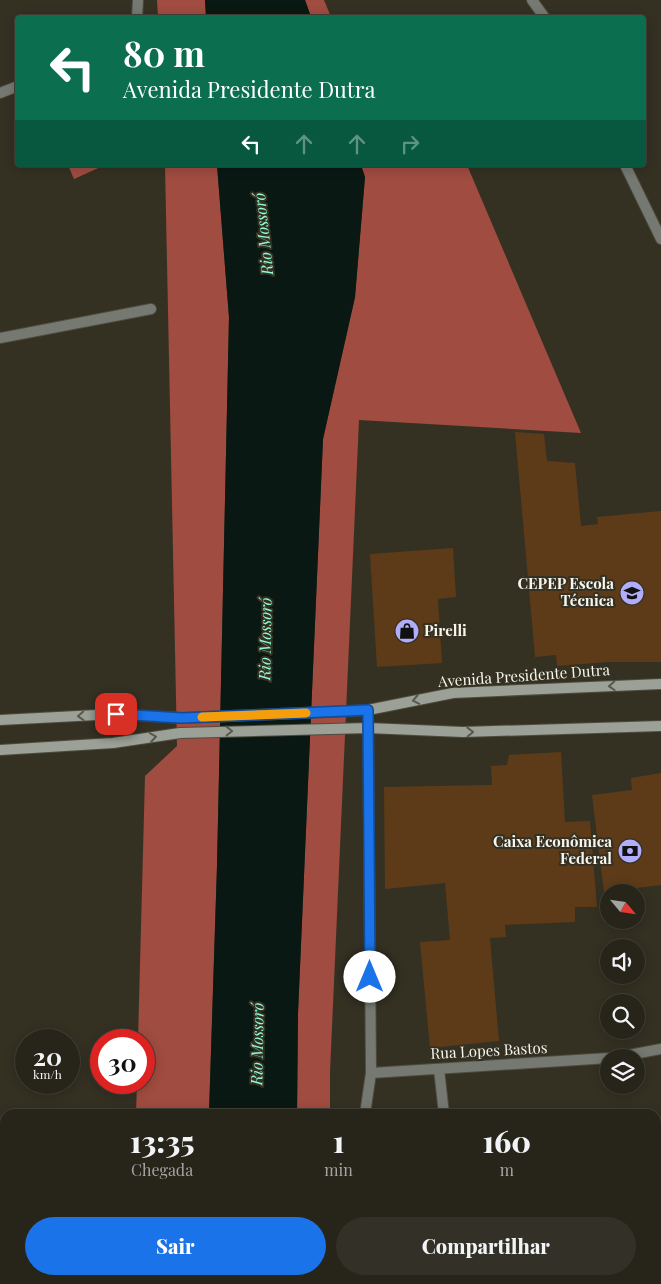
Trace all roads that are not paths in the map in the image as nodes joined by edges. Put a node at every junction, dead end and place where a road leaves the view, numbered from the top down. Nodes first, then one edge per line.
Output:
1 (138, 0) edge
2 (532, 0) edge
3 (137, 15) edge
4 (543, 15) edge
5 (15, 87) edge
6 (0, 93) edge
7 (626, 167) edge
8 (661, 239) edge
9 (152, 310) dead end
10 (0, 338) edge
11 (661, 684) edge
12 (368, 710) junction
13 (0, 720) edge
14 (661, 726) edge
15 (368, 728) junction
16 (0, 750) edge
17 (661, 1050) edge
18 (645, 1053) edge
19 (600, 1059) edge
20 (439, 1069) junction
21 (370, 1072) junction
22 (366, 1109) edge
23 (443, 1109) edge

1 - 3 street
2 - 4 street
5 - 6 street
7 - 8 street
9 - 10 street
11 -> 12 main road, Avenida Presidente Dutra
12 -> 13 main road, Avenida Presidente Dutra
12 - 15 street
15 -> 14 main road
16 -> 15 main road
15 - 21 street
17 - 18 street
19 - 20 street, Rua Lopes Bastos
20 - 21 street, Rua Lopes Bastos
20 - 23 street
21 - 22 street

